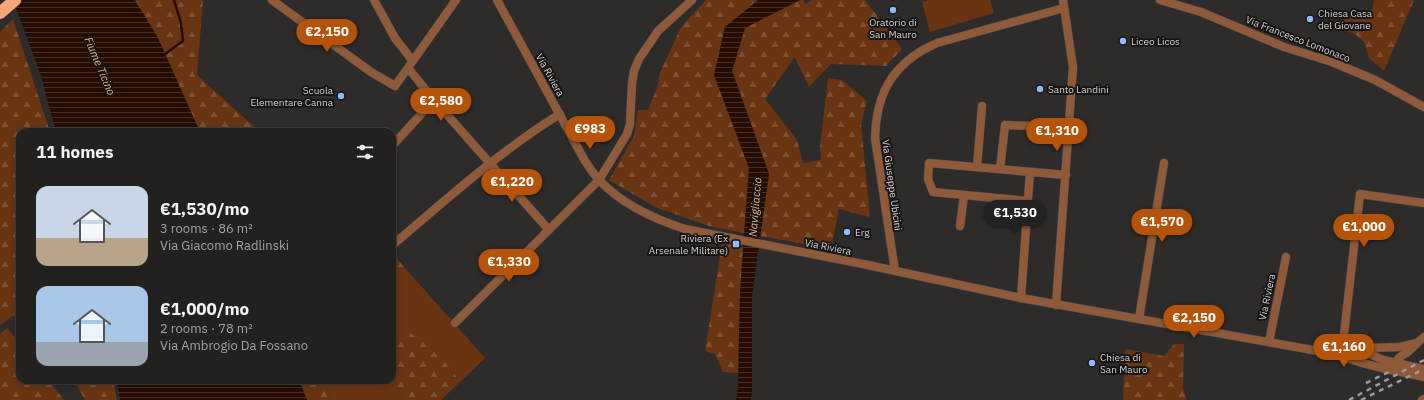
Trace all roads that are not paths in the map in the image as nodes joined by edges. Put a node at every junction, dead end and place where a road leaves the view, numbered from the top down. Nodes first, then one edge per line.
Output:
1 (15, 0) edge
2 (272, 0) edge
3 (374, 0) edge
4 (456, 0) edge
5 (497, 0) edge
6 (692, 0) edge
7 (1160, 0) edge
8 (1064, 4) edge
9 (0, 13) edge
10 (410, 64) junction
11 (434, 100) junction
12 (982, 106) dead end
13 (1424, 107) edge
14 (560, 114) junction
15 (1034, 126) dead end
16 (396, 142) edge
17 (490, 163) junction
18 (1164, 163) dead end
19 (977, 167) junction
20 (1000, 170) junction
21 (1030, 172) junction
22 (1066, 175) junction
23 (599, 180) junction
24 (964, 196) junction
25 (1028, 201) junction
26 (1424, 204) edge
27 (960, 226) dead end
28 (549, 230) junction
29 (396, 242) edge
30 (1286, 256) dead end
31 (895, 271) junction
32 (1020, 298) junction
33 (1056, 305) junction
34 (1139, 319) junction
35 (455, 323) dead end
36 (1424, 337) edge
37 (1269, 342) junction
38 (1416, 343) junction
39 (1358, 352) junction
40 (1336, 354) junction
41 (1382, 360) junction
42 (1399, 360) junction
43 (1361, 364) junction
44 (1424, 369) edge
45 (1424, 377) edge

1 - 9 highway
2 - 10 street
3 - 10 street
4 - 10 street
5 - 14 street, Via Riviera
6 - 23 street
7 - 13 street, Via Francesco Lomonaco
8 - 22 street
8 - 31 street, Via Giuseppe Ubicini
10 - 11 street
11 - 16 street
11 - 17 street
12 - 19 street
14 - 17 street
14 - 23 street, Via Riviera
15 - 20 street
17 - 28 street
17 - 29 street
18 - 34 street
19 - 20 street
19 - 24 street
20 - 21 street
21 - 22 street
21 - 25 street
22 - 33 street
23 - 28 street
23 - 31 street, Via Riviera
24 - 25 street
24 - 27 street
25 - 32 street
26 - 39 street, Via Riviera
28 - 35 street
30 - 37 street, Via Riviera
31 - 32 street, Via Riviera
32 - 33 street, Via Riviera
33 - 34 street, Via Riviera
34 - 37 street, Via Riviera
36 - 38 street
37 - 40 street, Via Riviera
38 - 39 street, Via Riviera
38 - 42 street
39 - 40 street, Via Riviera
39 - 41 street, Via Riviera
39 - 43 street
40 - 43 street, Via Riviera
41 - 42 street, Via Riviera
41 - 43 street, Via Riviera
42 - 44 street, Via Riviera
43 - 45 street, Via Riviera

